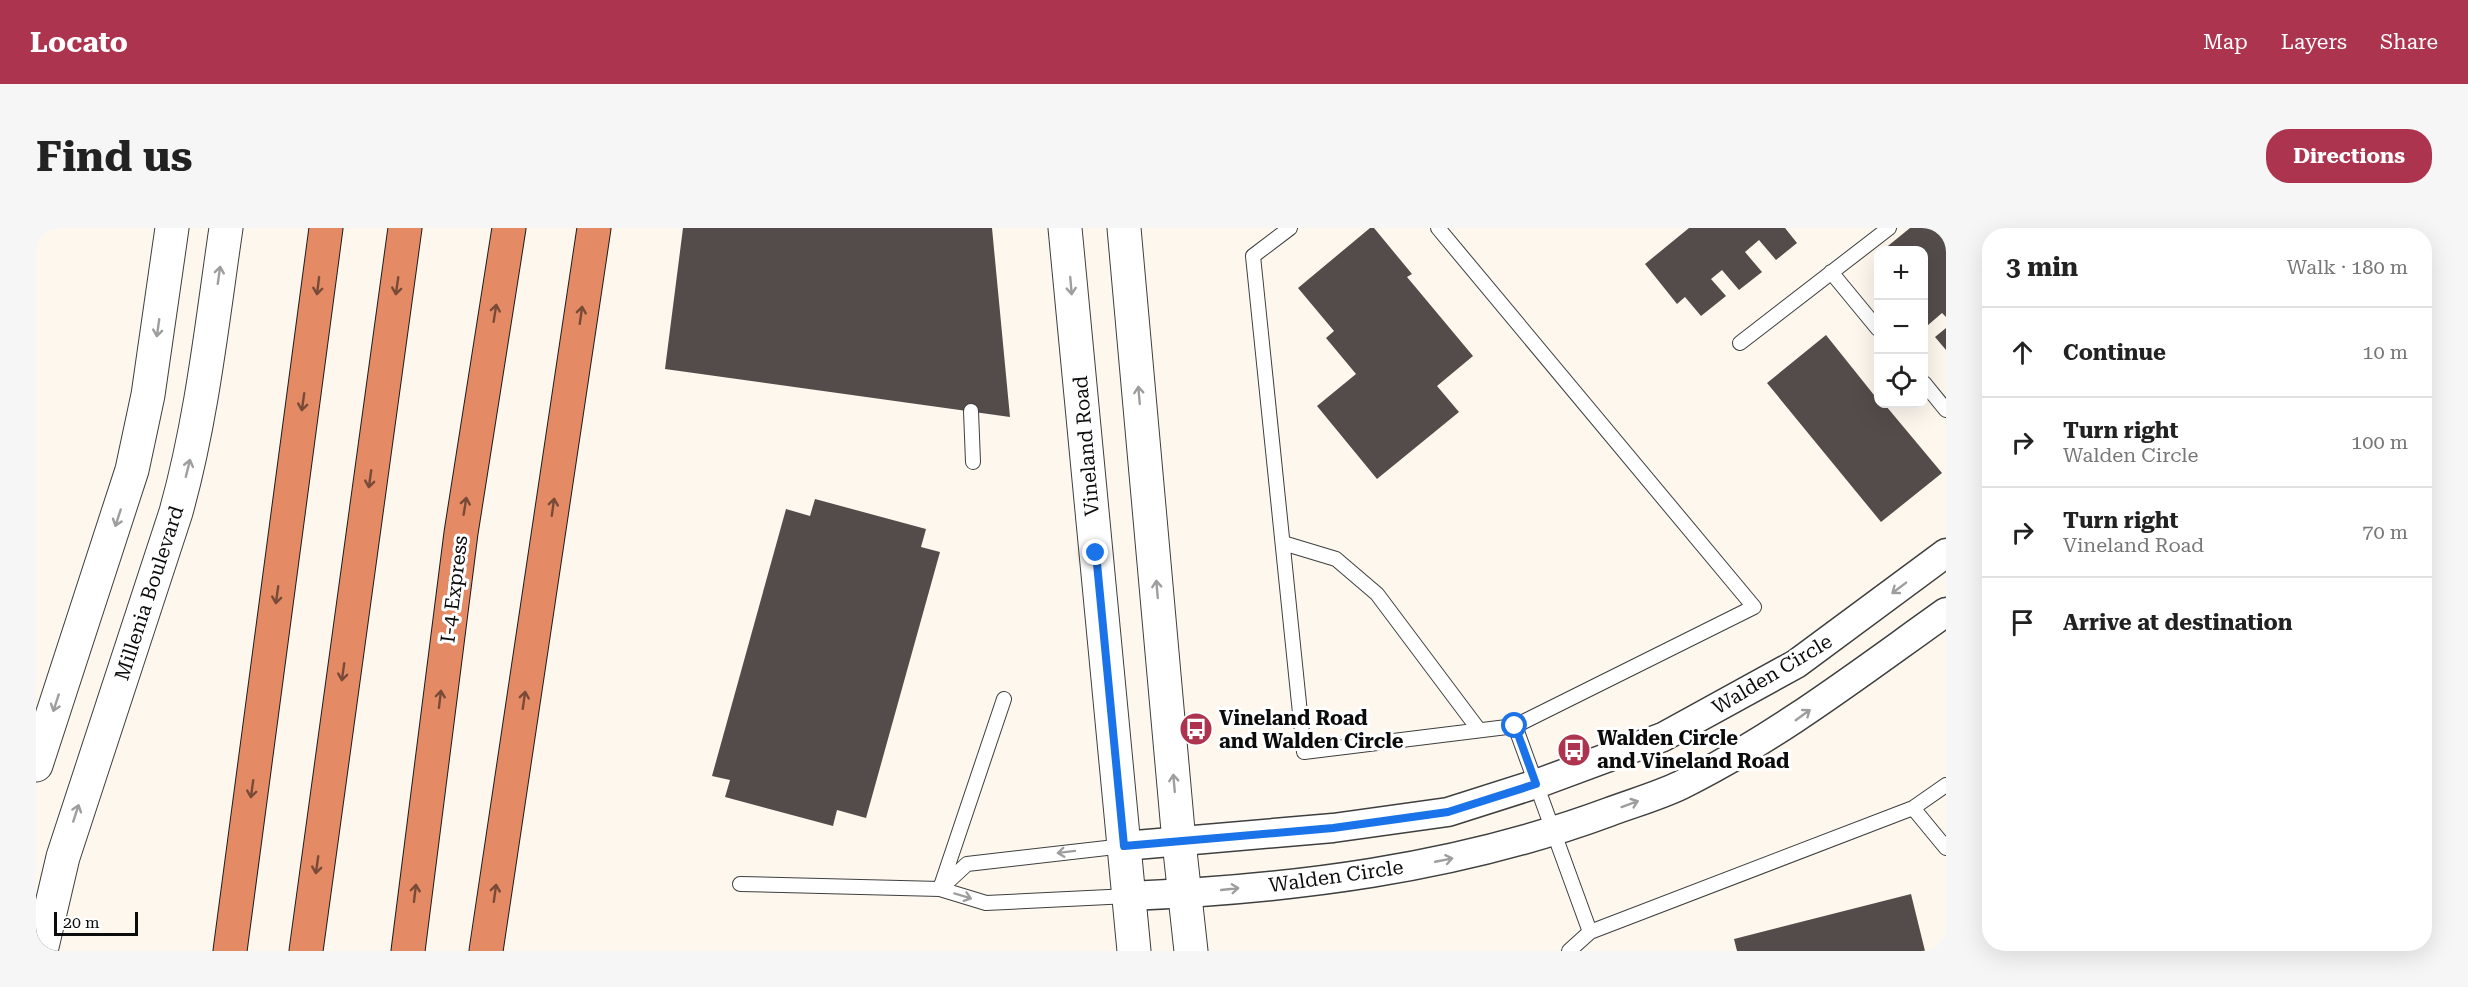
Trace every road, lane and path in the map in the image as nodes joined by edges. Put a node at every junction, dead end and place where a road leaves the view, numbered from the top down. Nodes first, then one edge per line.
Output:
1 (172, 228) edge
2 (226, 228) edge
3 (326, 228) edge
4 (405, 228) edge
5 (508, 228) edge
6 (594, 228) edge
7 (1065, 228) edge
8 (1124, 228) edge
9 (1290, 228) edge
10 (1438, 228) edge
11 (1888, 228) edge
12 (1831, 272) junction
13 (1874, 324) edge
14 (1740, 343) dead end
15 (1928, 389) edge
16 (1946, 410) edge
17 (971, 411) dead end
18 (972, 462) dead end
19 (1283, 543) junction
20 (1946, 553) edge
21 (1946, 612) edge
22 (1004, 699) dead end
23 (1515, 726) junction
24 (1479, 730) junction
25 (36, 765) edge
26 (1536, 784) junction
27 (1946, 785) edge
28 (1913, 808) junction
29 (1554, 832) junction
30 (1179, 842) junction
31 (1124, 846) junction
32 (1946, 848) edge
33 (49, 855) edge
34 (740, 884) dead end
35 (940, 889) junction
36 (1186, 893) junction
37 (1129, 896) junction
38 (44, 897) edge
39 (1590, 932) junction
40 (41, 951) edge
41 (230, 951) edge
42 (306, 951) edge
43 (408, 951) edge
44 (486, 951) edge
45 (1134, 951) edge
46 (1191, 951) edge
47 (1569, 951) edge

1 -> 25 street
33 -> 2 street, Millenia Boulevard
3 -> 41 highway
4 -> 42 highway
43 -> 5 highway, I-4 Express
44 -> 6 highway
7 -> 31 street, Vineland Road
30 -> 8 street
9 - 19 lane
10 - 23 lane
11 - 12 lane
12 - 13 lane
12 - 14 lane
15 - 16 lane
17 - 18 lane
19 - 24 lane
19 - 24 lane
20 -> 26 street, Walden Circle
29 -> 21 street, Walden Circle
22 - 35 lane
23 - 24 lane
23 - 26 lane
26 - 29 lane
26 - 30 street, Walden Circle
27 - 28 lane
28 - 32 lane
28 - 39 lane
36 -> 29 street, Walden Circle
29 - 39 lane
30 - 31 street, Walden Circle
30 - 36 street
31 -> 35 lane
31 - 37 street, Vineland Road
33 - 38 street, Millenia Boulevard
34 - 35 lane
35 -> 37 lane
36 - 37 street, Walden Circle
36 - 46 street
37 - 45 street, Vineland Road
38 - 40 street, Millenia Boulevard
39 - 47 lane

